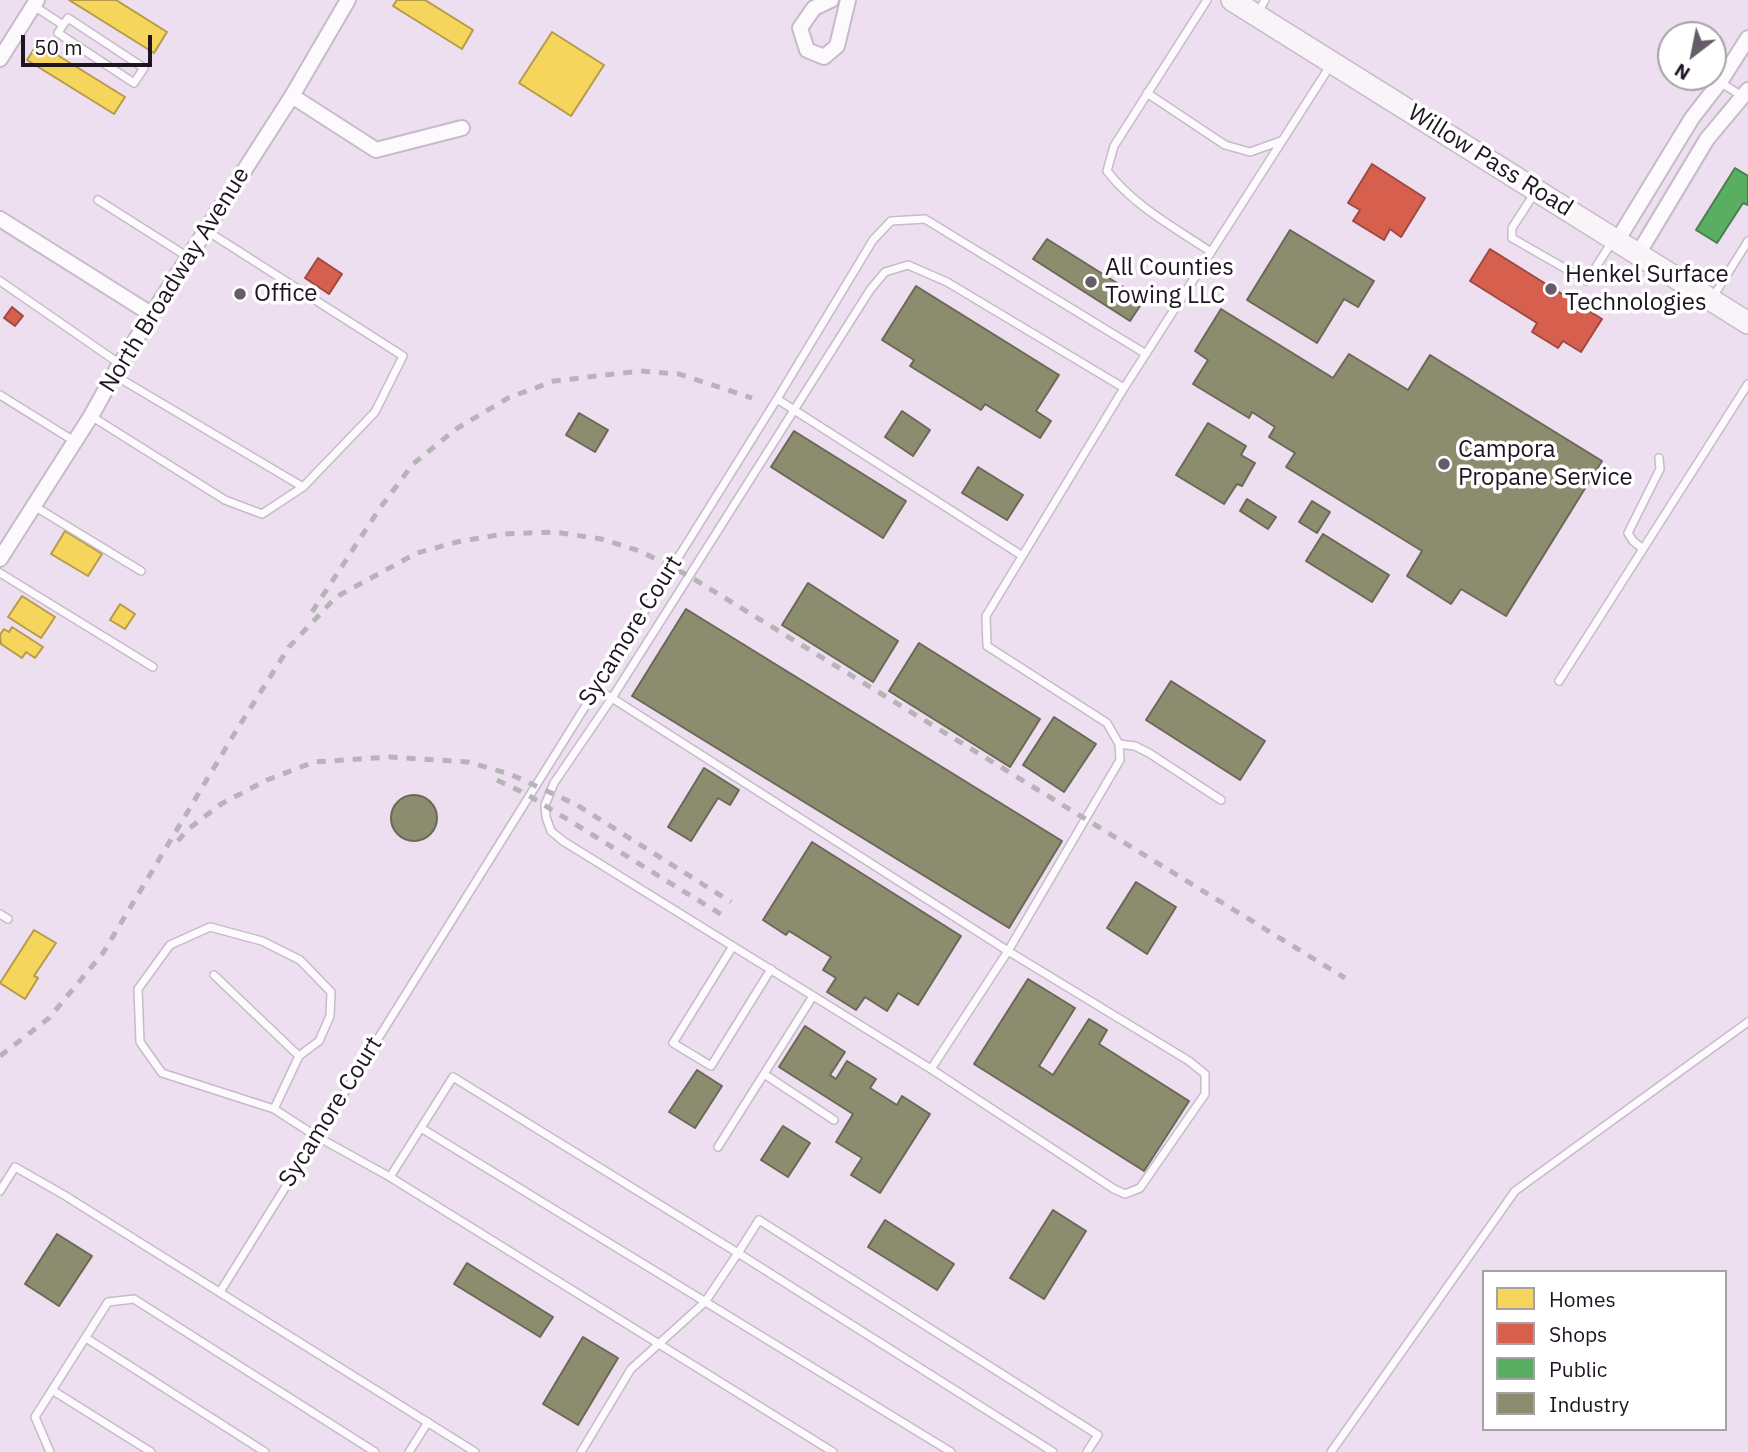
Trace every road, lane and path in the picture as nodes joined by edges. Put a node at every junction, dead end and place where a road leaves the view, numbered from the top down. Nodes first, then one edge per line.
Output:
1 (348, 0) edge
2 (831, 0) edge
3 (848, 0) edge
4 (1207, 0) edge
5 (1232, 0) edge
6 (35, 3) edge
7 (1261, 8) edge
8 (63, 25) junction
9 (1748, 38) edge
10 (0, 59) edge
11 (1332, 62) junction
12 (1727, 71) edge
13 (1727, 86) edge
14 (1713, 91) edge
15 (1147, 93) junction
16 (1746, 95) edge
17 (292, 96) junction
18 (462, 128) dead end
19 (1282, 141) junction
20 (1537, 191) junction
21 (98, 200) dead end
22 (0, 219) edge
23 (207, 230) junction
24 (1616, 240) junction
25 (1748, 241) edge
26 (1211, 252) junction
27 (1638, 254) junction
28 (189, 257) junction
29 (0, 281) edge
30 (1712, 300) junction
31 (152, 314) junction
32 (1746, 317) edge
33 (1146, 354) junction
34 (117, 369) junction
35 (1748, 384) edge
36 (1124, 388) junction
37 (0, 395) edge
38 (777, 398) junction
39 (793, 409) junction
40 (91, 416) junction
41 (74, 441) junction
42 (1659, 458) dead end
43 (303, 487) junction
44 (33, 506) junction
45 (1643, 550) junction
46 (1021, 555) junction
47 (0, 559) edge
48 (141, 571) dead end
49 (0, 573) edge
50 (153, 667) dead end
51 (1559, 681) dead end
52 (595, 688) junction
53 (612, 698) junction
54 (1119, 744) junction
55 (1221, 800) dead end
56 (0, 914) edge
57 (8, 919) dead end
58 (733, 946) junction
59 (1008, 951) junction
60 (771, 970) junction
61 (214, 975) dead end
62 (813, 996) junction
63 (1748, 1022) edge
64 (299, 1056) junction
65 (932, 1069) junction
66 (764, 1074) junction
67 (274, 1110) junction
68 (834, 1119) dead end
69 (421, 1128) junction
70 (316, 1136) junction
71 (718, 1147) dead end
72 (390, 1177) junction
73 (0, 1191) edge
74 (738, 1253) junction
75 (220, 1292) junction
76 (705, 1302) junction
77 (86, 1338) junction
78 (658, 1345) junction
79 (52, 1390) junction
80 (428, 1422) junction
81 (50, 1452) edge
82 (150, 1452) edge
83 (265, 1452) edge
84 (375, 1452) edge
85 (409, 1452) edge
86 (475, 1452) edge
87 (581, 1452) edge
88 (833, 1452) edge
89 (951, 1452) edge
90 (1053, 1452) edge
91 (1087, 1452) edge
92 (1331, 1452) edge

1 - 17 street, North Broadway Avenue
2 - 3 street
4 - 15 lane
5 - 7 main road, Willow Pass Road
6 - 8 lane
6 - 10 street
7 - 11 main road, Willow Pass Road
8 - 8 lane
9 - 12 street
11 - 19 lane
11 - 20 main road, Willow Pass Road
13 - 16 lane
14 - 24 street
15 - 19 lane
15 - 26 lane
16 - 27 street
17 - 18 street
17 - 23 street, North Broadway Avenue
19 - 26 lane
20 - 24 main road, Willow Pass Road
20 - 24 lane
21 - 28 lane
22 - 31 street
23 - 28 street, North Broadway Avenue
23 - 43 lane
24 - 27 main road, Willow Pass Road
25 - 30 lane
26 - 33 lane
27 - 30 main road, Willow Pass Road
28 - 31 street, North Broadway Avenue
29 - 34 lane
30 - 32 main road, Willow Pass Road
31 - 34 street, North Broadway Avenue
33 - 36 lane
33 - 38 lane, Sycamore Court
34 - 40 street, North Broadway Avenue
34 - 43 lane
35 - 45 lane
36 - 39 lane
36 - 46 lane
37 - 41 lane
38 - 39 lane
38 - 52 lane, Sycamore Court
39 - 46 lane
39 - 53 lane
40 - 41 street, North Broadway Avenue
40 - 43 lane
41 - 44 street, North Broadway Avenue
42 - 45 lane
44 - 47 street, North Broadway Avenue
44 - 48 lane
45 - 51 lane
46 - 54 lane
49 - 50 lane
52 - 53 lane
52 - 70 lane, Sycamore Court
53 - 58 lane
53 - 59 lane
54 - 55 lane
54 - 59 lane
56 - 57 lane
58 - 60 lane
58 - 60 lane
59 - 65 lane
59 - 65 lane
60 - 62 lane
61 - 64 lane
62 - 65 lane
62 - 66 lane
63 - 92 lane
64 - 67 lane
64 - 67 lane
66 - 68 lane
66 - 71 lane
67 - 70 lane
69 - 72 lane
69 - 74 lane
69 - 76 lane
70 - 72 lane
70 - 75 lane, Sycamore Court
72 - 78 lane
73 - 75 lane
74 - 76 lane
74 - 90 lane
74 - 91 lane
75 - 80 lane
76 - 78 lane
76 - 89 lane
77 - 79 lane
77 - 83 lane
77 - 84 lane
78 - 87 lane
78 - 88 lane
79 - 81 lane
79 - 82 lane
80 - 85 lane
80 - 86 lane

